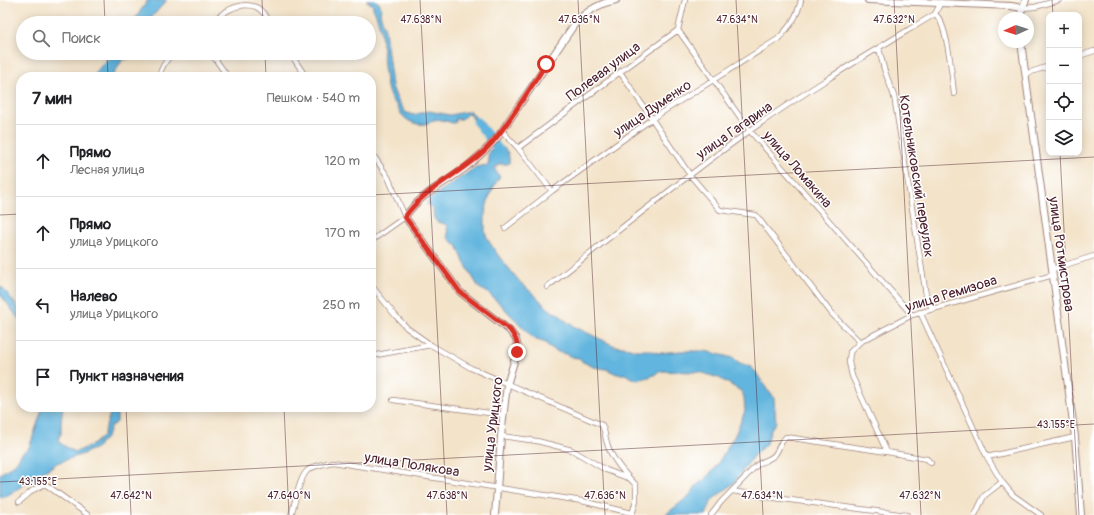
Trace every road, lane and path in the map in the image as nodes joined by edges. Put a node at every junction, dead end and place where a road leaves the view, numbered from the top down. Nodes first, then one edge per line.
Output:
1 (616, 0) edge
2 (685, 0) edge
3 (800, 0) edge
4 (868, 0) edge
5 (886, 0) edge
6 (1026, 0) edge
7 (1059, 0) edge
8 (940, 2) junction
9 (1022, 8) junction
10 (1021, 12) edge
11 (935, 14) junction
12 (219, 16) edge
13 (266, 16) edge
14 (678, 30) junction
15 (879, 48) junction
16 (1022, 48) edge
17 (1094, 51) edge
18 (1082, 55) edge
19 (166, 60) edge
20 (216, 60) edge
21 (295, 60) edge
22 (1046, 67) edge
23 (160, 72) edge
24 (224, 72) edge
25 (303, 72) edge
26 (620, 72) junction
27 (1025, 74) junction
28 (713, 81) junction
29 (954, 94) dead end
30 (653, 118) junction
31 (502, 131) junction
32 (750, 131) junction
33 (518, 148) junction
34 (376, 159) edge
35 (690, 175) junction
36 (552, 191) junction
37 (405, 217) junction
38 (505, 228) dead end
39 (376, 237) edge
40 (1094, 256) edge
41 (1052, 272) junction
42 (547, 287) dead end
43 (376, 291) edge
44 (932, 309) junction
45 (920, 312) junction
46 (912, 315) junction
47 (860, 342) junction
48 (431, 345) junction
49 (376, 355) edge
50 (507, 385) junction
51 (393, 400) dead end
52 (504, 415) junction
53 (501, 436) junction
54 (1075, 437) junction
55 (887, 452) junction
56 (987, 457) junction
57 (931, 463) dead end
58 (628, 478) junction
59 (1002, 482) junction
60 (496, 488) junction
61 (733, 491) junction
62 (18, 502) dead end
63 (617, 509) junction
64 (632, 514) edge
65 (88, 515) edge
66 (291, 515) edge
67 (494, 515) edge
68 (614, 515) edge
69 (711, 515) edge
70 (907, 515) edge
71 (975, 515) edge
72 (1041, 515) edge
73 (1082, 515) edge

1 - 31 street
2 - 14 street
3 - 28 street, улица Думенко
4 - 5 street
5 - 8 street
6 - 9 street
7 - 9 street
8 - 9 street
8 - 11 street
9 - 10 street
11 - 15 street, улица Гагарина
11 - 29 street
12 - 13 street
14 - 26 street, Полевая улица
14 - 28 street, улица Ломакина
15 - 32 street, улица Гагарина
15 - 44 street, Котельниковский переулок
16 - 27 street, улица Ротмистрова
17 - 18 street
19 - 23 street
20 - 24 street
21 - 25 street
22 - 27 street
26 - 30 street
26 - 33 street, Полевая улица
27 - 41 street, улица Ротмистрова
28 - 30 street, улица Думенко
28 - 32 street, улица Ломакина
30 - 35 street
30 - 36 street, улица Думенко
31 - 33 street
31 - 37 street
32 - 35 street, улица Гагарина
32 - 46 street, улица Ломакина
33 - 36 street
34 - 37 street
35 - 42 street, улица Гагарина
35 - 47 street
36 - 38 street, улица Думенко
37 - 39 street
37 - 50 street, улица Урицкого
40 - 41 street, улица Ремизова
41 - 44 street, улица Ремизова
41 - 54 street, улица Ротмистрова
43 - 48 street
44 - 45 street, улица Ремизова
45 - 46 street, улица Ремизова
45 - 56 street
46 - 47 street, улица Ремизова
47 - 55 street
48 - 49 street
48 - 50 street
50 - 52 street, улица Урицкого
50 - 58 street
51 - 52 street
52 - 53 street, улица Урицкого
53 - 58 street
53 - 60 street, улица Урицкого
54 - 56 street
54 - 73 street, улица Ротмистрова
55 - 57 street
55 - 61 street
56 - 59 street
58 - 64 street
59 - 71 street
59 - 72 street
60 - 63 street, улица Полякова
60 - 66 street, улица Полякова
60 - 67 street, улица Урицкого
61 - 69 street
61 - 70 street
62 - 65 street
63 - 64 street, улица Полякова
63 - 68 street

